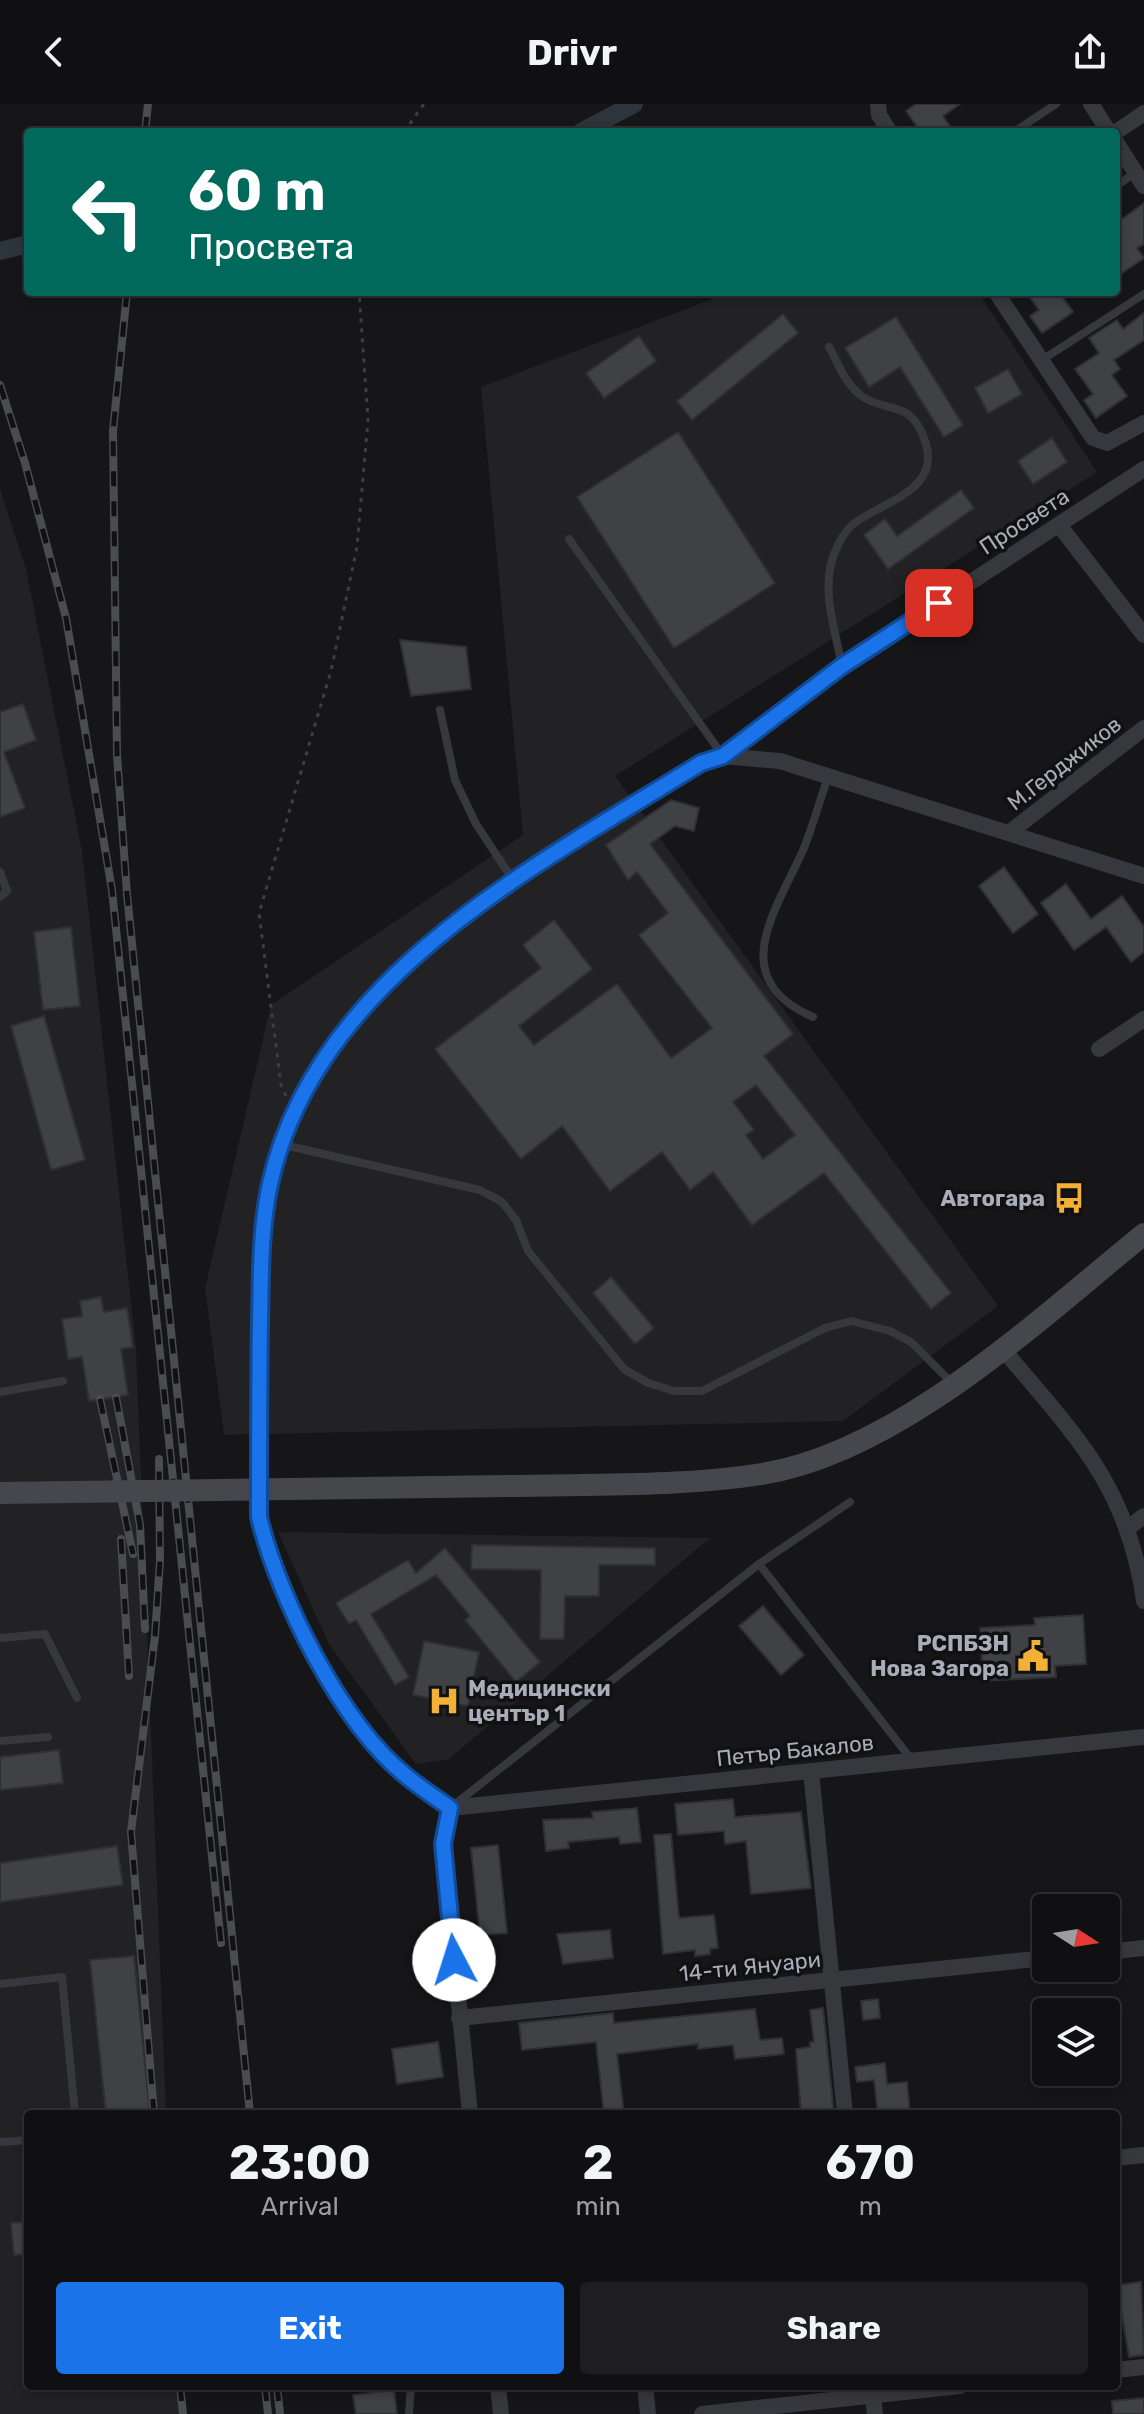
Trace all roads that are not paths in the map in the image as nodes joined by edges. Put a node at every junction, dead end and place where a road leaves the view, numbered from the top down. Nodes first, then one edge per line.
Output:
1 (878, 104) edge
2 (1056, 104) edge
3 (1091, 104) edge
4 (1144, 113) edge
5 (887, 128) edge
6 (1020, 128) edge
7 (1106, 128) edge
8 (1120, 129) edge
9 (1120, 148) edge
10 (1140, 180) edge
11 (1120, 185) edge
12 (1144, 294) edge
13 (999, 296) edge
14 (829, 347) dead end
15 (1042, 361) junction
16 (1144, 423) edge
17 (1144, 469) edge
18 (1059, 525) junction
19 (569, 539) dead end
20 (1144, 635) edge
21 (842, 666) junction
22 (440, 710) dead end
23 (1144, 728) edge
24 (723, 756) junction
25 (829, 775) junction
26 (1010, 832) junction
27 (0, 872) edge
28 (1144, 876) edge
29 (513, 880) junction
30 (0, 897) edge
31 (813, 1017) dead end
32 (1144, 1019) edge
33 (1099, 1049) dead end
34 (281, 1144) junction
35 (1144, 1234) edge
36 (1002, 1348) junction
37 (63, 1381) dead end
38 (953, 1385) junction
39 (0, 1392) edge
40 (0, 1493) edge
41 (850, 1502) dead end
42 (1144, 1516) edge
43 (1136, 1527) edge
44 (759, 1564) junction
45 (1144, 1601) edge
46 (0, 1638) edge
47 (77, 1698) dead end
48 (48, 1737) dead end
49 (1144, 1737) edge
50 (0, 1741) edge
51 (912, 1760) junction
52 (811, 1771) junction
53 (450, 1808) junction
54 (1144, 1948) edge
55 (1120, 1951) edge
56 (1032, 1959) edge
57 (831, 1980) junction
58 (0, 1984) edge
59 (459, 2018) junction
60 (75, 2110) edge
61 (470, 2110) edge
62 (845, 2110) edge
63 (24, 2140) edge
64 (0, 2142) edge
65 (1144, 2155) edge
66 (1120, 2158) edge
67 (1144, 2367) edge
68 (1120, 2370) edge
69 (411, 2390) edge
70 (498, 2390) edge
71 (645, 2390) edge
72 (872, 2390) edge
73 (409, 2414) edge
74 (501, 2414) edge
75 (648, 2414) edge
76 (702, 2414) edge
77 (875, 2414) edge

1 - 5 street
2 - 6 lane
3 - 7 street
4 - 8 street
9 - 10 street
10 - 11 lane
12 - 15 lane
13 - 15 street
14 - 21 lane
15 - 16 street
17 - 18 street, Просвета
18 - 20 street
18 - 21 street, Просвета
19 - 24 lane
21 - 24 street, Просвета
22 - 29 lane
23 - 26 street, М.Герджиков
24 - 25 street
24 - 29 street, Просвета
25 - 26 street
25 - 31 lane
26 - 28 street
27 - 30 lane
29 - 34 street, Просвета
32 - 33 street
34 - 38 lane
34 - 53 street, Просвета
35 - 36 main road
36 - 38 main road
36 - 43 street
37 - 39 lane
38 - 40 main road, bridge
41 - 44 lane
42 - 43 street
43 - 45 street
44 - 51 lane
44 - 53 lane
46 - 47 lane
48 - 50 lane
49 - 51 street, Петър Бакалов
51 - 52 street, Петър Бакалов
52 - 53 street, Петър Бакалов
52 - 57 street
53 - 59 street
54 - 55 street
56 - 57 street, 14-ти Януари
57 - 59 street, 14-ти Януари
57 - 62 street
58 - 60 lane
59 - 61 street
63 - 64 lane
65 - 66 street
67 - 68 street
69 - 73 lane
70 - 74 street
71 - 75 street
72 - 76 street
72 - 77 street

